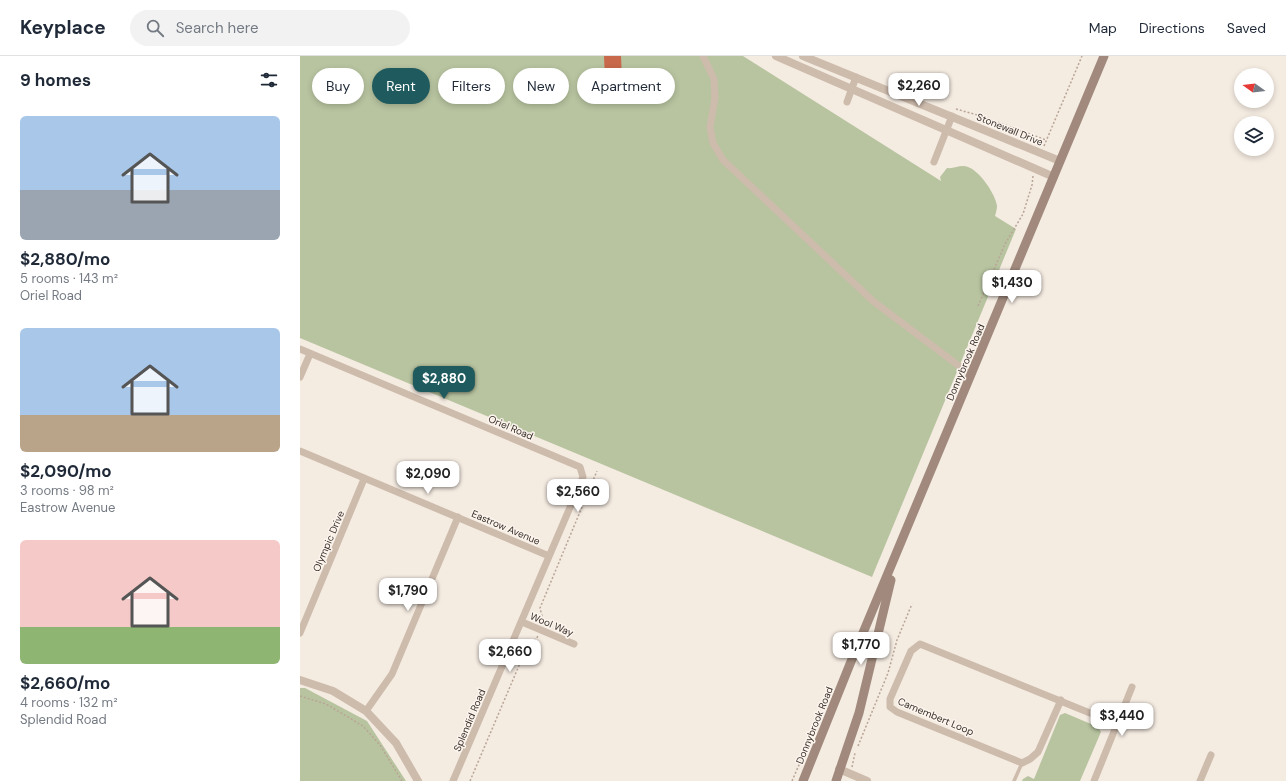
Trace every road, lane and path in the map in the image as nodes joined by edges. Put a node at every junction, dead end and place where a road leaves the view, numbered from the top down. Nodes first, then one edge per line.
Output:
1 (703, 56) edge
2 (776, 56) edge
3 (803, 56) edge
4 (1082, 56) edge
5 (1104, 56) edge
6 (856, 77) junction
7 (851, 89) junction
8 (847, 102) dead end
9 (952, 108) dead end
10 (952, 116) junction
11 (947, 130) junction
12 (1046, 140) junction
13 (1041, 153) junction
14 (1060, 161) junction
15 (934, 162) dead end
16 (1035, 168) junction
17 (1054, 176) junction
18 (978, 306) dead end
19 (300, 350) edge
20 (310, 354) junction
21 (971, 375) junction
22 (300, 377) edge
23 (300, 451) edge
24 (364, 479) junction
25 (458, 517) junction
26 (900, 544) junction
27 (549, 556) junction
28 (912, 604) dead end
29 (522, 622) junction
30 (300, 633) edge
31 (574, 644) dead end
32 (300, 680) edge
33 (1132, 686) dead end
34 (300, 696) edge
35 (1061, 700) junction
36 (366, 711) junction
37 (1117, 724) junction
38 (1211, 755) dead end
39 (1022, 763) junction
40 (839, 769) junction
41 (849, 773) junction
42 (402, 781) edge
43 (418, 781) edge
44 (453, 781) edge
45 (803, 781) edge
46 (837, 781) edge
47 (867, 781) edge
48 (1014, 781) edge
49 (1094, 781) edge
50 (1200, 781) edge

1 - 21 street
2 - 7 street
3 - 6 street, Stonewall Drive
4 - 12 path
5 - 14 main road, Donnybrook Road
6 - 7 street
6 - 10 street, Stonewall Drive
7 - 8 street
7 - 11 street
9 - 12 path
10 - 11 street
10 - 13 street, Stonewall Drive
11 - 15 street
11 - 16 street
12 - 13 path
13 - 14 street, Stonewall Drive
14 - 17 main road, Donnybrook Road
16 - 17 street
16 - 18 path
17 - 21 main road, Donnybrook Road
19 - 20 street, Oriel Road
20 - 22 street
20 - 27 street, Oriel Road
21 - 26 main road, Donnybrook Road
23 - 24 street, Eastrow Avenue
24 - 25 street, Eastrow Avenue
24 - 30 street, Olympic Drive
25 - 27 street, Eastrow Avenue
25 - 36 street
26 - 40 main road, Donnybrook Road
26 - 45 main road, Donnybrook Road
27 - 29 street, Splendid Road
28 - 41 path
29 - 31 street, Wool Way
29 - 44 street, Splendid Road
32 - 36 street
33 - 37 street
34 - 42 path
35 - 37 street, Camembert Loop
35 - 39 street
35 - 39 street, Camembert Loop
36 - 43 street
37 - 49 street
38 - 50 street
39 - 48 lane
40 - 41 street
40 - 46 main road, Donnybrook Road
41 - 47 street

